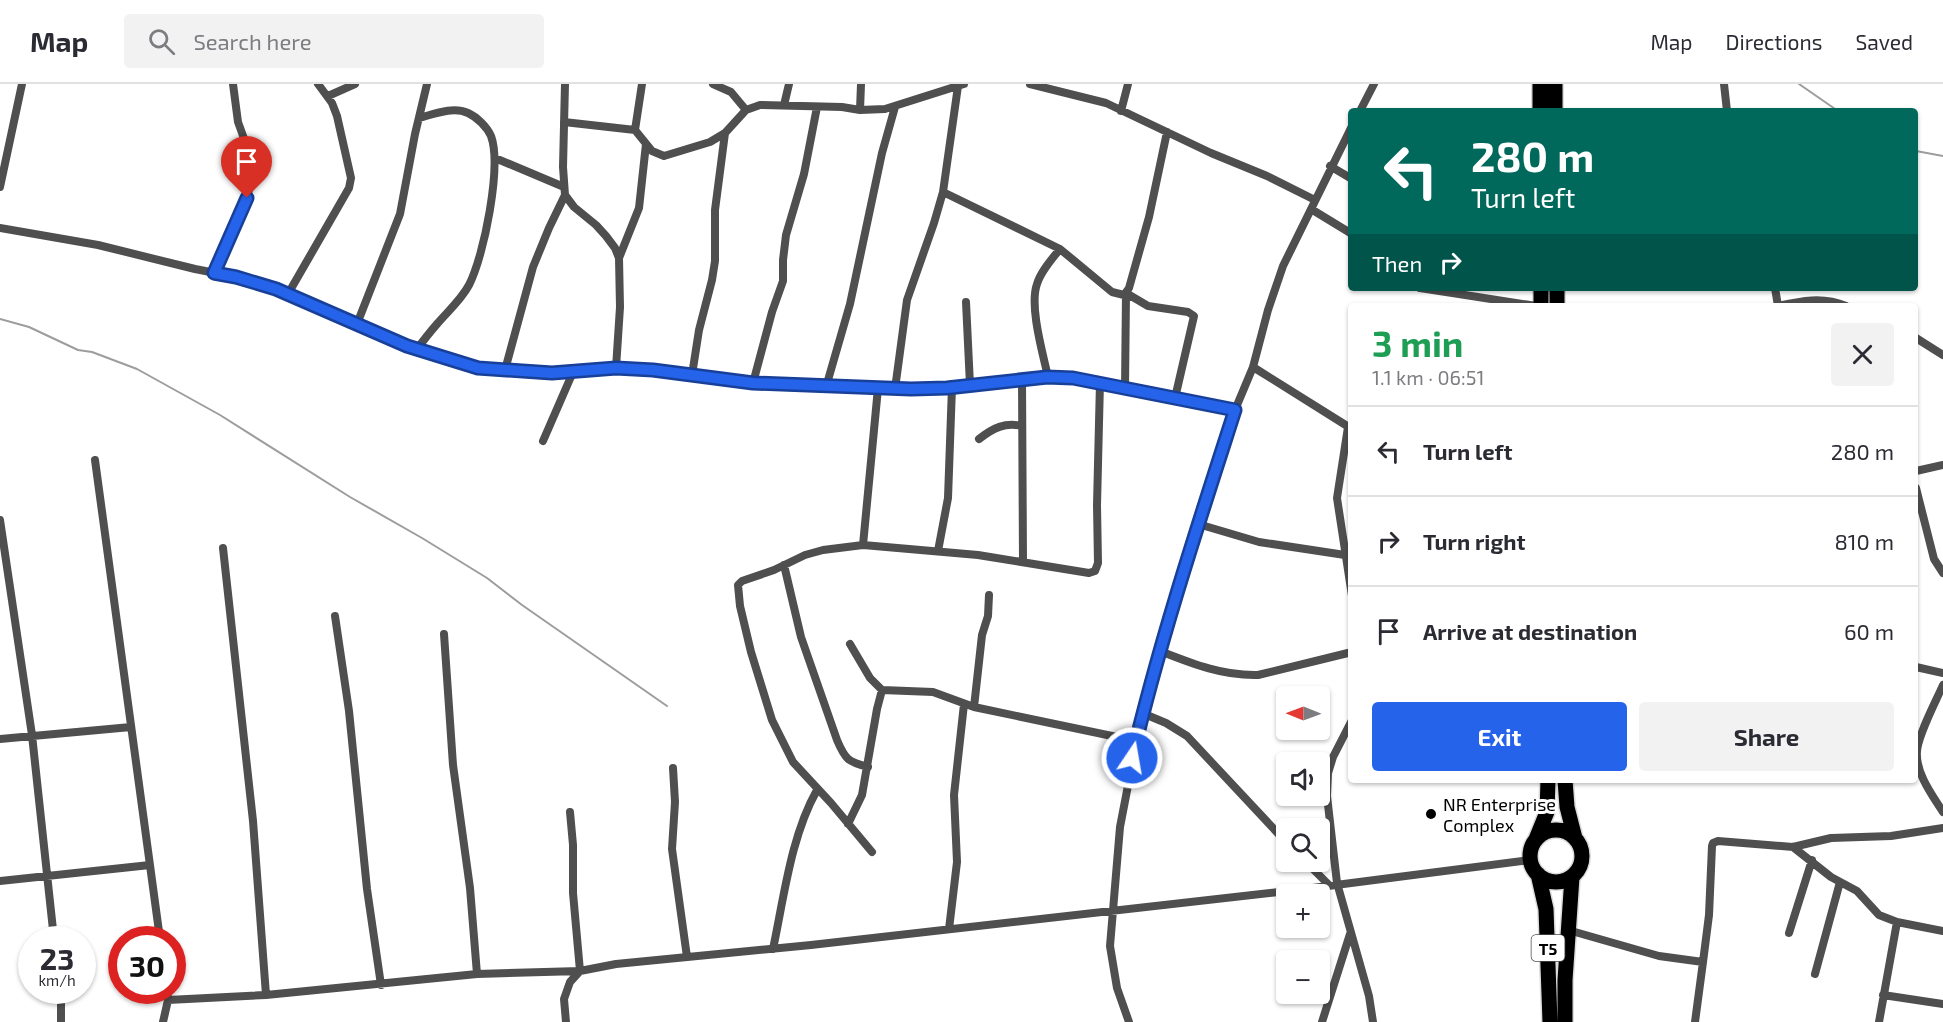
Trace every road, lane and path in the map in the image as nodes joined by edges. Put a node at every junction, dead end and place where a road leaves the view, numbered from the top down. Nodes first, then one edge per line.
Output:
1 (22, 84) edge
2 (233, 84) edge
3 (318, 84) edge
4 (355, 84) edge
5 (427, 84) edge
6 (565, 84) edge
7 (642, 84) edge
8 (713, 84) edge
9 (789, 84) edge
10 (861, 84) edge
11 (1030, 84) edge
12 (1128, 84) edge
13 (1374, 84) edge
14 (1540, 84) edge
15 (1555, 84) edge
16 (1724, 84) edge
17 (961, 85) edge
18 (327, 96) junction
19 (784, 105) junction
20 (818, 106) junction
21 (895, 107) junction
22 (1362, 108) edge
23 (1540, 108) edge
24 (1555, 108) edge
25 (1727, 108) edge
26 (746, 110) junction
27 (860, 110) junction
28 (1121, 111) junction
29 (419, 118) junction
30 (564, 122) junction
31 (634, 130) junction
32 (1167, 132) junction
33 (1348, 133) edge
34 (725, 134) junction
35 (646, 144) junction
36 (495, 158) junction
37 (1330, 166) junction
38 (1348, 176) edge
39 (0, 187) edge
40 (564, 191) junction
41 (943, 192) junction
42 (1316, 200) junction
43 (1311, 209) junction
44 (0, 228) edge
45 (1348, 232) edge
46 (1060, 249) junction
47 (620, 258) junction
48 (214, 273) junction
49 (1439, 291) edge
50 (1126, 293) junction
51 (288, 294) junction
52 (966, 302) dead end
53 (1517, 303) edge
54 (1797, 303) edge
55 (1836, 303) edge
56 (357, 324) junction
57 (1918, 339) edge
58 (417, 349) junction
59 (1943, 355) edge
60 (1253, 367) junction
61 (616, 368) junction
62 (505, 370) junction
63 (573, 372) junction
64 (692, 375) junction
65 (1047, 377) junction
66 (1022, 380) junction
67 (1100, 382) junction
68 (753, 383) junction
69 (970, 385) junction
70 (826, 387) junction
71 (952, 387) junction
72 (878, 388) junction
73 (1125, 388) junction
74 (895, 389) junction
75 (1175, 398) junction
76 (1235, 410) junction
77 (1022, 426) junction
78 (1348, 427) edge
79 (979, 439) dead end
80 (1348, 439) edge
81 (543, 441) dead end
82 (95, 460) dead end
83 (1943, 465) edge
84 (1918, 471) edge
85 (1918, 496) edge
86 (0, 520) edge
87 (1198, 524) junction
88 (863, 546) junction
89 (224, 548) dead end
90 (938, 551) junction
91 (1345, 555) junction
92 (1023, 561) junction
93 (784, 565) junction
94 (1348, 573) edge
95 (1943, 573) edge
96 (989, 595) dead end
97 (335, 616) dead end
98 (444, 634) dead end
99 (850, 644) dead end
100 (1160, 651) junction
101 (1348, 653) edge
102 (1918, 667) edge
103 (1943, 673) edge
104 (1943, 685) edge
105 (882, 690) junction
106 (964, 704) junction
107 (974, 707) junction
108 (1142, 713) junction
109 (131, 727) junction
110 (1348, 728) edge
111 (32, 735) junction
112 (0, 739) edge
113 (1136, 741) junction
114 (1918, 748) edge
115 (1918, 766) edge
116 (868, 767) junction
117 (673, 768) dead end
118 (1548, 783) edge
119 (1564, 783) edge
120 (818, 790) junction
121 (570, 812) dead end
122 (1943, 812) edge
123 (848, 824) junction
124 (1943, 828) edge
125 (1276, 831) edge
126 (1575, 838) junction
127 (1536, 839) junction
128 (1793, 847) junction
129 (872, 852) dead end
130 (1530, 860) junction
131 (1812, 860) junction
132 (150, 865) junction
133 (1318, 872) edge
134 (1538, 874) junction
135 (47, 875) junction
136 (1572, 877) junction
137 (0, 881) edge
138 (1840, 882) junction
139 (1333, 884) junction
140 (1113, 910) junction
141 (1897, 922) junction
142 (53, 926) edge
143 (158, 926) edge
144 (949, 929) junction
145 (1568, 930) junction
146 (1943, 931) edge
147 (1350, 932) junction
148 (1789, 933) dead end
149 (772, 949) junction
150 (687, 957) junction
151 (1703, 962) junction
152 (580, 971) junction
153 (477, 974) junction
154 (1815, 974) dead end
155 (381, 985) junction
156 (266, 995) junction
157 (1883, 995) junction
158 (186, 999) edge
159 (61, 1004) edge
160 (167, 1004) edge
161 (1943, 1004) edge
162 (61, 1022) edge
163 (163, 1022) edge
164 (567, 1022) edge
165 (1129, 1022) edge
166 (1322, 1022) edge
167 (1373, 1022) edge
168 (1550, 1022) edge
169 (1565, 1022) edge
170 (1695, 1022) edge
171 (1879, 1022) edge

1 - 39 street
2 - 48 street
3 - 18 street
4 - 18 street
5 - 29 street
6 - 30 street
7 - 31 street
8 - 26 street
9 - 19 street
10 - 27 street
11 - 28 street
12 - 28 street
13 - 22 street
14 - 23 highway
15 - 24 highway
16 - 25 street
17 - 21 street
17 - 41 street
18 - 51 street
19 - 20 street
19 - 26 street
20 - 27 street
20 - 68 street
21 - 27 street
21 - 70 street
26 - 34 street
28 - 32 street
29 - 36 street
29 - 56 street
30 - 31 street
30 - 40 street
31 - 35 street
32 - 42 street
32 - 50 street
33 - 37 street
34 - 35 street
34 - 64 street
35 - 47 street
36 - 40 street
36 - 58 street
37 - 38 street
37 - 42 street
40 - 47 street
40 - 62 street
41 - 46 street
41 - 74 street
42 - 43 street
43 - 45 street
43 - 60 street
44 - 48 street
46 - 50 street
46 - 65 street
47 - 61 street
48 - 51 street
49 - 53 street
50 - 73 street
50 - 75 street
51 - 56 street
52 - 69 street
54 - 55 street
56 - 58 street
57 - 59 street
58 - 62 street
60 - 76 street
60 - 78 street
61 - 63 street
61 - 64 street
62 - 63 street
63 - 81 street
64 - 68 street
65 - 66 street
65 - 67 street
66 - 69 street
66 - 77 street
67 - 73 street
67 - 92 street
68 - 70 street
69 - 71 street
70 - 72 street
71 - 74 street
71 - 90 street
72 - 74 street
72 - 88 street
73 - 75 street
75 - 76 street
76 - 87 street
77 - 79 street
77 - 92 street
80 - 91 street
82 - 109 street
83 - 84 street
85 - 95 street
86 - 111 street
87 - 91 street
87 - 100 street
88 - 90 street
88 - 93 street
89 - 156 street
90 - 92 street
91 - 94 street
93 - 116 street
93 - 120 street
96 - 107 street
97 - 155 street
98 - 153 street
99 - 105 street
100 - 101 street
100 - 108 street
102 - 103 street
104 - 114 street
105 - 106 street
105 - 116 street
106 - 107 street
106 - 144 street
107 - 113 street
108 - 113 street
108 - 125 street
109 - 111 street
109 - 132 street
110 - 139 street
111 - 112 street
111 - 135 street
113 - 140 street
115 - 122 street
116 - 123 street
117 - 150 street
118 - 127 highway
119 - 126 highway, T5
120 - 123 street
120 - 149 street
121 - 152 street
123 - 129 street
124 - 128 street
126 - 127 highway
126 - 136 highway, T5
127 - 130 highway
128 - 131 street
128 - 151 street
130 - 134 highway, T5
130 - 139 street
131 - 138 street
131 - 148 street
132 - 135 street
132 - 143 street
133 - 139 street
134 - 136 highway
134 - 168 highway, T5
135 - 137 street
135 - 142 street
136 - 145 highway, T5
138 - 141 street
138 - 154 street
139 - 140 street
139 - 147 street
140 - 144 street
140 - 165 street
141 - 146 street
141 - 157 street
144 - 149 street
145 - 151 street
145 - 169 highway, T5
147 - 166 street
147 - 167 street
149 - 150 street
150 - 152 street
151 - 170 street
152 - 153 street
152 - 164 street
153 - 155 street
155 - 156 street
156 - 158 street
157 - 161 street
157 - 171 street
159 - 162 street
160 - 163 street

